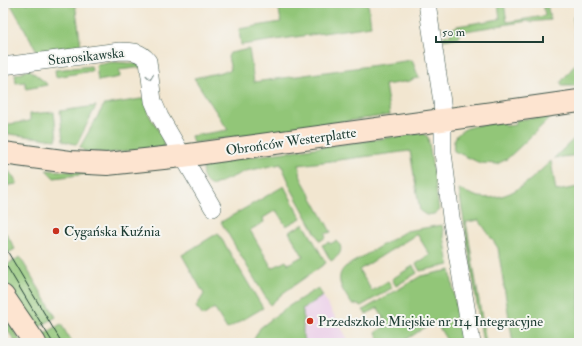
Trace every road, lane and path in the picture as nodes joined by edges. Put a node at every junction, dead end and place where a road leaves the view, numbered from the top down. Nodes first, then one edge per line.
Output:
1 (427, 3) edge
2 (3, 66) edge
3 (579, 101) edge
4 (443, 120) junction
5 (3, 153) edge
6 (182, 156) junction
7 (213, 208) dead end
8 (3, 296) edge
9 (35, 343) edge
10 (472, 343) edge

1 - 4 street
2 -> 6 street, Starosikawska
3 - 4 street, Obrońców Westerplatte
4 - 6 street, Obrońców Westerplatte
4 - 10 street
5 - 6 street, Obrońców Westerplatte
6 - 7 street, Starosikawska
8 - 9 street

